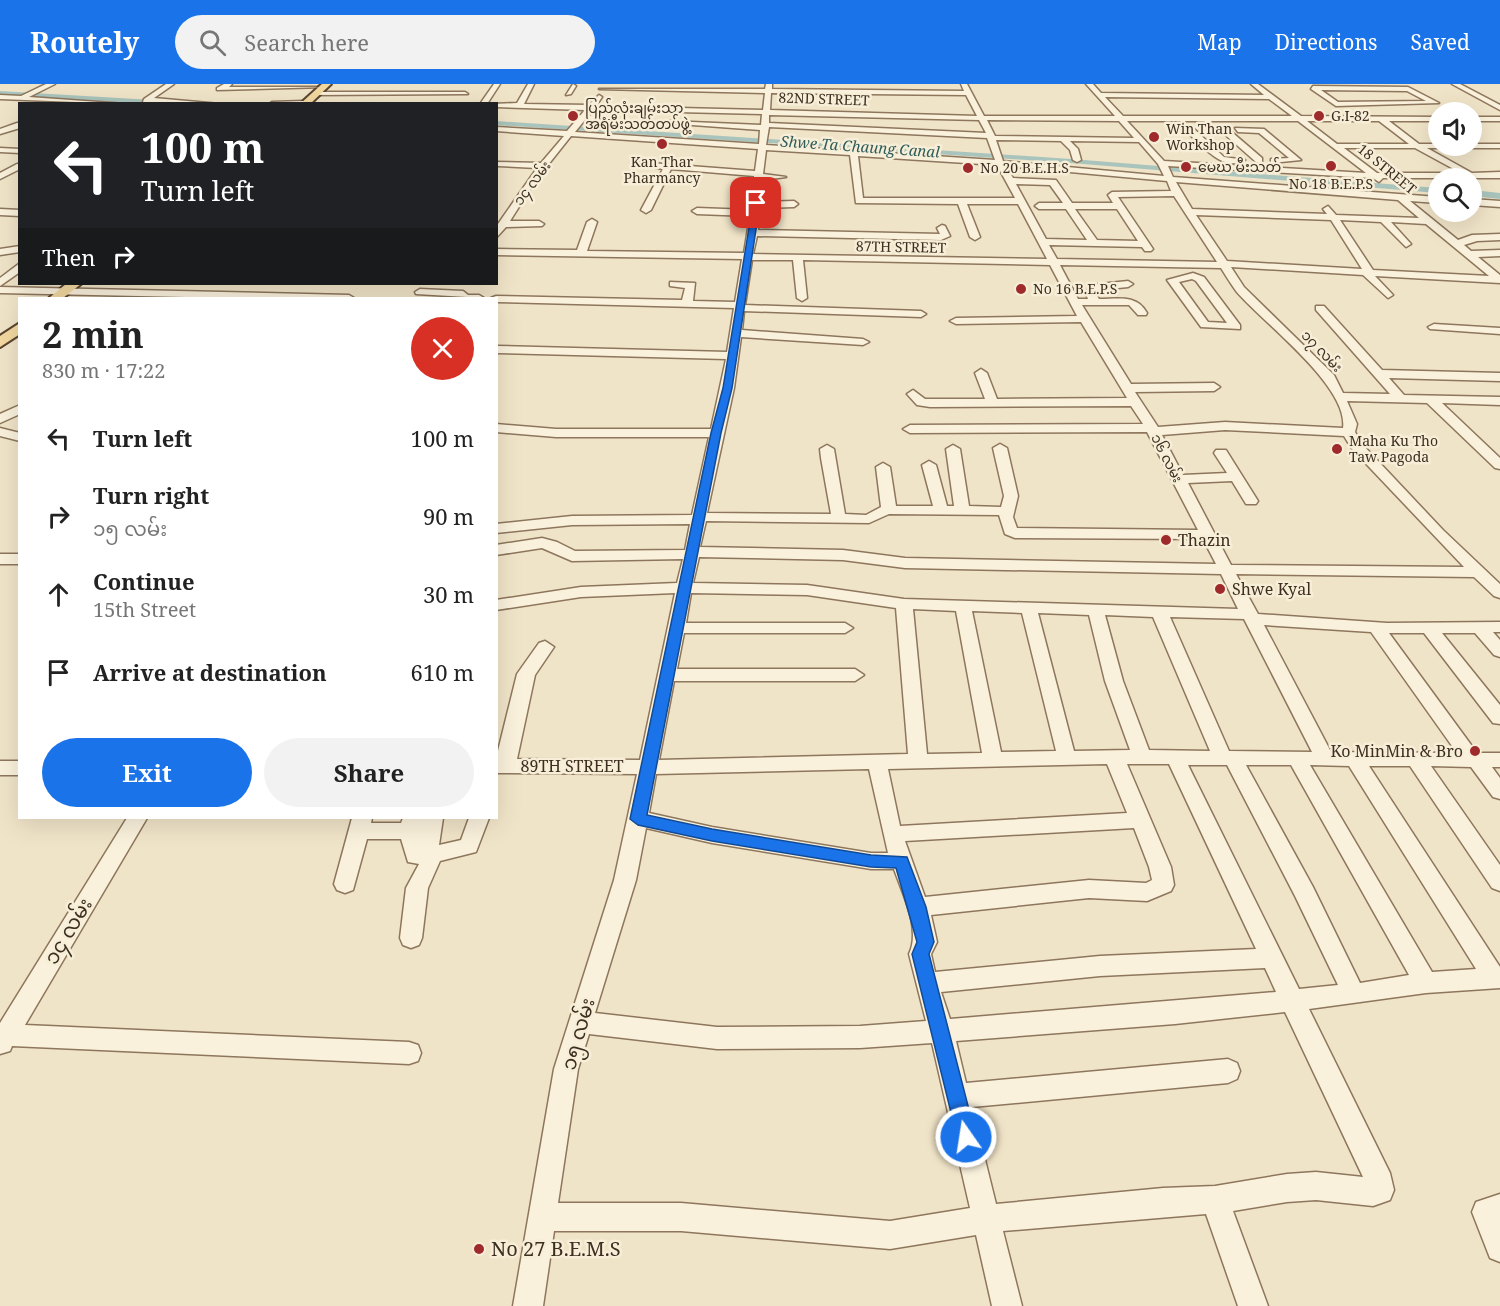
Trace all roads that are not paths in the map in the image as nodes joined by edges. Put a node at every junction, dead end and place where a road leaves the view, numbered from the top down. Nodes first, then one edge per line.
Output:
1 (51, 84) edge
2 (171, 84) edge
3 (229, 84) edge
4 (396, 84) edge
5 (428, 84) edge
6 (497, 84) edge
7 (531, 84) edge
8 (964, 84) edge
9 (1089, 84) edge
10 (1254, 84) edge
11 (1455, 84) edge
12 (325, 85) edge
13 (573, 86) dead end
14 (1217, 86) dead end
15 (1354, 86) edge
16 (688, 87) edge
17 (769, 87) edge
18 (870, 88) edge
19 (603, 89) edge
20 (650, 89) edge
21 (526, 93) junction
22 (536, 93) dead end
23 (555, 93) dead end
24 (968, 93) junction
25 (315, 94) junction
26 (568, 94) junction
27 (577, 94) dead end
28 (586, 94) dead end
29 (386, 95) junction
30 (418, 95) junction
31 (1100, 95) junction
32 (1500, 95) edge
33 (25, 96) junction
34 (508, 96) dead end
35 (1226, 96) junction
36 (1476, 96) junction
37 (0, 97) edge
38 (1271, 98) junction
39 (98, 102) edge
40 (143, 102) edge
41 (305, 102) edge
42 (376, 102) edge
43 (410, 102) edge
44 (458, 102) edge
45 (484, 102) edge
46 (1235, 104) dead end
47 (1381, 104) junction
48 (500, 105) edge
49 (520, 105) junction
50 (595, 105) junction
51 (907, 106) dead end
52 (687, 108) junction
53 (1500, 108) edge
54 (1201, 110) dead end
55 (768, 111) junction
56 (876, 114) junction
57 (693, 115) dead end
58 (906, 115) junction
59 (980, 118) junction
60 (1122, 118) junction
61 (1299, 118) junction
62 (1212, 119) junction
63 (1381, 119) junction
64 (1404, 119) junction
65 (1428, 119) edge
66 (1482, 119) edge
67 (1500, 120) edge
68 (498, 123) edge
69 (669, 123) dead end
70 (690, 124) junction
71 (18, 126) edge
72 (766, 126) junction
73 (498, 129) edge
74 (510, 130) junction
75 (1204, 130) dead end
76 (1214, 130) dead end
77 (1224, 130) junction
78 (575, 131) junction
79 (0, 132) edge
80 (675, 132) dead end
81 (873, 134) junction
82 (600, 136) junction
83 (991, 137) junction
84 (499, 139) dead end
85 (1063, 139) junction
86 (1142, 140) junction
87 (763, 142) junction
88 (1, 146) edge
89 (1336, 146) junction
90 (1500, 146) edge
91 (589, 147) dead end
92 (1418, 147) junction
93 (18, 151) edge
94 (854, 153) junction
95 (997, 157) junction
96 (1259, 160) junction
97 (498, 164) dead end
98 (637, 164) dead end
99 (544, 166) junction
100 (668, 167) junction
101 (1459, 168) edge
102 (1164, 169) junction
103 (758, 175) junction
104 (1374, 175) junction
105 (1428, 175) edge
106 (1482, 175) edge
107 (1500, 175) edge
108 (782, 177) dead end
109 (1011, 181) junction
110 (1318, 192) junction
111 (1177, 193) junction
112 (1401, 198) junction
113 (1428, 199) edge
114 (961, 201) junction
115 (1022, 201) junction
116 (1482, 203) edge
117 (794, 204) dead end
118 (1500, 205) edge
119 (1039, 206) dead end
120 (1070, 206) junction
121 (1119, 206) junction
122 (510, 207) junction
123 (756, 209) junction
124 (646, 210) dead end
125 (498, 211) edge
126 (697, 211) dead end
127 (1190, 212) junction
128 (0, 213) edge
129 (18, 213) edge
130 (1333, 218) junction
131 (1428, 219) edge
132 (1384, 220) junction
133 (1428, 221) edge
134 (592, 222) dead end
135 (1432, 222) edge
136 (501, 223) edge
137 (540, 224) dead end
138 (942, 228) dead end
139 (753, 233) junction
140 (975, 237) dead end
141 (1500, 237) edge
142 (1043, 242) junction
143 (1094, 243) junction
144 (1456, 243) junction
145 (1143, 244) junction
146 (1406, 244) dead end
147 (18, 249) edge
148 (0, 252) edge
149 (498, 252) edge
150 (581, 254) junction
151 (1470, 254) junction
152 (1500, 254) edge
153 (747, 259) junction
154 (798, 259) junction
155 (1054, 263) junction
156 (1159, 264) junction
157 (1224, 264) junction
158 (0, 267) edge
159 (18, 267) edge
160 (18, 268) edge
161 (1367, 272) junction
162 (1500, 280) edge
163 (0, 283) edge
164 (674, 284) dead end
165 (1128, 284) dead end
166 (141, 285) edge
167 (0, 290) edge
168 (65, 291) edge
169 (420, 292) dead end
170 (128, 294) junction
171 (1388, 295) dead end
172 (241, 297) edge
173 (461, 297) edge
174 (802, 298) dead end
175 (498, 299) edge
176 (1251, 301) junction
177 (607, 302) junction
178 (1076, 302) junction
179 (1095, 302) junction
180 (1219, 303) junction
181 (687, 304) junction
182 (740, 306) junction
183 (1320, 308) dead end
184 (592, 312) dead end
185 (1142, 313) dead end
186 (921, 314) dead end
187 (1084, 319) junction
188 (957, 321) dead end
189 (1434, 327) dead end
190 (18, 329) edge
191 (1500, 331) edge
192 (736, 333) junction
193 (863, 342) dead end
194 (0, 343) edge
195 (498, 349) edge
196 (732, 356) junction
197 (981, 373) dead end
198 (1380, 374) junction
199 (1500, 376) edge
200 (1214, 387) dead end
201 (1126, 388) junction
202 (913, 394) dead end
203 (1341, 397) junction
204 (1401, 399) junction
205 (1430, 399) junction
206 (1500, 401) edge
207 (1134, 402) junction
208 (993, 404) junction
209 (18, 410) edge
210 (0, 420) edge
211 (498, 428) edge
212 (910, 429) dead end
213 (1152, 430) junction
214 (0, 432) edge
215 (1348, 432) junction
216 (716, 433) junction
217 (18, 436) edge
218 (1000, 448) dead end
219 (827, 449) dead end
220 (953, 449) dead end
221 (1221, 453) dead end
222 (929, 465) dead end
223 (1500, 465) edge
224 (883, 467) dead end
225 (1236, 477) junction
226 (1177, 478) junction
227 (1251, 501) dead end
228 (889, 510) junction
229 (941, 510) junction
230 (962, 511) junction
231 (1006, 511) junction
232 (701, 518) junction
233 (839, 519) junction
234 (498, 529) edge
235 (1206, 535) junction
236 (498, 549) edge
237 (693, 553) junction
238 (0, 559) edge
239 (18, 559) edge
240 (1222, 567) junction
241 (1476, 572) junction
242 (685, 588) junction
243 (1500, 593) edge
244 (904, 604) junction
245 (498, 605) edge
246 (963, 606) junction
247 (1029, 609) junction
248 (1096, 611) junction
249 (1159, 612) junction
250 (1250, 617) junction
251 (1375, 626) junction
252 (1479, 627) junction
253 (1500, 627) edge
254 (676, 628) junction
255 (845, 628) dead end
256 (1429, 628) junction
257 (545, 647) dead end
258 (1500, 651) edge
259 (667, 675) junction
260 (855, 675) dead end
261 (1500, 718) edge
262 (1114, 757) junction
263 (1142, 757) junction
264 (1174, 757) junction
265 (1227, 757) junction
266 (1296, 758) junction
267 (1325, 758) junction
268 (1067, 759) junction
269 (1355, 759) junction
270 (918, 760) junction
271 (993, 760) junction
272 (1416, 760) junction
273 (1474, 760) junction
274 (1500, 760) edge
275 (877, 763) junction
276 (501, 766) edge
277 (648, 767) junction
278 (0, 768) edge
279 (18, 768) edge
280 (1500, 792) edge
281 (135, 819) edge
282 (433, 819) edge
283 (479, 819) edge
284 (638, 819) junction
285 (1140, 820) junction
286 (360, 824) edge
287 (411, 824) edge
288 (892, 834) junction
289 (427, 856) junction
290 (902, 861) junction
291 (1500, 882) edge
292 (345, 884) dead end
293 (918, 907) junction
294 (411, 938) dead end
295 (1274, 958) junction
296 (1498, 979) edge
297 (926, 982) junction
298 (1426, 983) junction
299 (1354, 994) junction
300 (1295, 1000) junction
301 (580, 1022) junction
302 (942, 1033) junction
303 (3, 1040) edge
304 (409, 1053) dead end
305 (1228, 1071) dead end
306 (957, 1096) junction
307 (1215, 1200) junction
308 (1500, 1208) edge
309 (542, 1216) junction
310 (986, 1219) junction
311 (1500, 1248) edge
312 (528, 1306) edge
313 (1007, 1306) edge
314 (1252, 1306) edge

1 - 33 street
2 - 40 street
3 - 12 street
4 - 29 street
5 - 30 street
6 - 45 street
7 - 21 street
8 - 24 street, ၁၆ လမ်း
9 - 31 street, ၁၇ လမ်း
10 - 38 street, 18 STREET
11 - 36 street
12 - 25 main road
13 - 26 street
14 - 35 street
15 - 47 street
15 - 47 street
15 - 47 street
16 - 17 street
16 - 20 street
16 - 52 street
17 - 18 street
17 - 55 street, ၁၅ လမ်း
18 - 24 street
18 - 56 street
19 - 20 street
19 - 28 street
19 - 50 street, ၁၄ လမ်း
21 - 22 street
21 - 49 street
23 - 26 street
24 - 59 street, ၁၆ လမ်း
25 - 29 street
25 - 41 main road
26 - 27 street
29 - 30 street
29 - 42 street
30 - 43 street
30 - 44 street
31 - 35 street
31 - 60 street, ၁၇ လမ်း
32 - 36 street
33 - 37 street
33 - 39 street
34 - 48 street
35 - 38 street
35 - 46 street
36 - 53 street
38 - 61 street, 18 STREET
47 - 64 street
48 - 49 street, 82ND STREET
49 - 50 street, 82ND STREET
50 - 52 street, 82ND STREET
50 - 78 street, ၁၄ လမ်း
51 - 58 street
52 - 55 street, 82ND STREET
54 - 62 street
55 - 56 street, 82ND STREET
55 - 72 street, ၁၅ လမ်း
56 - 58 street, 82ND STREET
56 - 81 street
57 - 70 street
58 - 59 street, 82ND STREET
59 - 60 street, 82ND STREET
59 - 83 street, ၁၆ လမ်း
60 - 62 street
60 - 86 street, ၁၇ လမ်း
61 - 62 street
61 - 63 street
61 - 89 street, 18 STREET
62 - 77 street
63 - 64 street
63 - 92 street
64 - 65 street
66 - 67 street
68 - 78 street
69 - 70 street
70 - 72 street
71 - 79 street
72 - 81 street
72 - 87 street, ၁၅ လမ်း
73 - 74 street
74 - 78 street
74 - 84 street
75 - 96 street
76 - 77 street
77 - 96 street
77 - 96 street
78 - 82 street
78 - 99 street, ၁၄ လမ်း
80 - 87 street
81 - 83 street
82 - 87 street
82 - 91 street
83 - 85 street
83 - 95 street, ၁၆ လမ်း
85 - 86 street
85 - 95 street
86 - 102 street, ၁၇ လမ်း
87 - 94 street
87 - 95 street
87 - 103 street, ၁၅ လမ်း
88 - 93 street
89 - 92 street
89 - 104 street, 18 STREET
90 - 92 street
92 - 101 street
94 - 95 street
94 - 114 street
95 - 102 street
95 - 109 street, ၁၆ လမ်း
97 - 99 street
98 - 100 street
99 - 122 street, ၁၄ လမ်း
100 - 103 street
100 - 124 street
102 - 104 street
102 - 110 street
102 - 111 street, ၁၇ လမ်း
103 - 108 street
103 - 123 street, ၁၅ လမ်း
104 - 105 street
104 - 112 street, 18 STREET
106 - 107 street
109 - 115 street, ၁၆ လမ်း
109 - 120 street
110 - 112 street
110 - 130 street
111 - 121 street
111 - 127 street, ၁၇ လမ်း
112 - 113 street
112 - 131 street, 18 STREET
114 - 115 street
114 - 140 street
115 - 142 street, ၁၆ လမ်း
116 - 118 street
117 - 123 street
119 - 120 street
120 - 121 street
120 - 143 street
121 - 145 street
122 - 125 street
122 - 136 street, ၁၄ လမ်း
123 - 126 street
123 - 139 street, ၁၅ လမ်း
127 - 130 street
127 - 157 street, ၁၇ လမ်း
128 - 129 street
130 - 132 street
130 - 161 street
132 - 133 street
132 - 146 street
134 - 150 street
135 - 144 street, 18 STREET
136 - 137 street
138 - 139 street
139 - 153 street, ၁၅ လမ်း
141 - 144 street
142 - 143 street
142 - 155 street, ၁၆ လမ်း
143 - 145 street
144 - 151 street, 18 STREET
145 - 156 street
147 - 148 street
149 - 150 street, 87TH STREET
150 - 153 street, 87TH STREET
151 - 152 street
151 - 162 street, 18 STREET
153 - 154 street, 87TH STREET
153 - 182 street, ၁၅ လမ်း
154 - 155 street, 87TH STREET
154 - 174 street
155 - 156 street, 87TH STREET
155 - 178 street, ၁၆ လမ်း
156 - 157 street, 87TH STREET
157 - 161 street, 87TH STREET
157 - 176 street, ၁၇ လမ်း
158 - 159 street
160 - 163 street
161 - 162 street, 87TH STREET
161 - 171 street
164 - 181 street
165 - 179 street
166 - 170 street
167 - 168 street
168 - 170 street
169 - 173 street
170 - 172 street
175 - 177 street
176 - 180 street
176 - 203 street, ၁၇ လမ်း
177 - 181 street
177 - 184 street
178 - 179 street
178 - 187 street, ၁၆ လမ်း
179 - 185 street
180 - 180 street
181 - 182 street
182 - 186 street
182 - 192 street, ၁၅ လမ်း
183 - 198 street
187 - 188 street
187 - 201 street, ၁၆ လမ်း
189 - 191 street
190 - 194 main road
192 - 193 street
192 - 196 street, ၁၅ လမ်း
195 - 196 street
196 - 216 street, ၁၅ လမ်း
197 - 208 street
198 - 199 street
198 - 204 street
200 - 201 street
201 - 207 street, ၁၆ လမ်း
202 - 208 street
203 - 204 street
203 - 215 street, ၁၇ လမ်း
204 - 205 street
205 - 206 street
205 - 223 street
207 - 208 street
207 - 213 street, ၁၆ လမ်း
209 - 210 street
211 - 216 street
212 - 213 street
213 - 215 street
213 - 226 street, ၁၆ လမ်း
214 - 217 street
215 - 241 street, ၁၇ လမ်း
216 - 232 street, ၁၅ လမ်း
218 - 231 street
219 - 233 street
220 - 230 street
221 - 225 street
222 - 229 street
224 - 228 street
225 - 226 street
225 - 227 street
226 - 235 street, ၁၆ လမ်း
228 - 229 street
228 - 233 street
229 - 230 street
230 - 231 street
231 - 235 street
232 - 233 street
232 - 234 street
232 - 237 street, ၁၅ လမ်း
235 - 240 street, ၁၆ လမ်း
236 - 237 street
237 - 240 street
237 - 242 street, ၁၅ လမ်း
238 - 239 street
240 - 241 street
240 - 250 street, ၁၆ လမ်း
241 - 243 street, ၁၇ လမ်း
242 - 244 street
242 - 245 street
242 - 254 street, ၁၅ လမ်း
244 - 246 street
244 - 270 street
246 - 247 street
246 - 271 street
247 - 248 street
247 - 268 street
248 - 249 street
248 - 263 street
249 - 250 street
249 - 265 street
250 - 251 street
250 - 267 street, ၁၆ လမ်း
251 - 256 street
251 - 273 street
252 - 253 street
252 - 256 street
252 - 258 street
254 - 255 street
254 - 259 street, ၁၅ လမ်း
256 - 261 street
257 - 276 street
259 - 260 street
259 - 277 street, ၁၅ လမ်း
262 - 263 street, 89TH STREET
262 - 268 street, 89TH STREET
262 - 285 street
263 - 264 street, 89TH STREET
264 - 265 street, 89TH STREET
264 - 295 street
265 - 266 street, 89TH STREET
265 - 299 street
266 - 267 street, 89TH STREET
266 - 298 street
267 - 269 street, 89TH STREET
268 - 271 street, 89TH STREET
269 - 272 street, 89TH STREET
269 - 296 street
270 - 271 street, 89TH STREET
270 - 275 street, 89TH STREET
272 - 273 street, 89TH STREET
272 - 291 street
273 - 274 street, 89TH STREET
273 - 280 street
275 - 277 street, 89TH STREET
275 - 288 street
276 - 277 street, 89TH STREET
277 - 284 street, ၁၅ လမ်း
278 - 279 street
281 - 303 street, ၁၄ လမ်း
282 - 289 street
283 - 289 street
284 - 290 street
284 - 301 street, ၁၅ လမ်း
285 - 288 street
285 - 293 street
286 - 287 street
286 - 292 street
287 - 289 street
288 - 290 street
289 - 294 street
290 - 293 street
293 - 297 street
295 - 297 street
295 - 300 street
296 - 298 street
297 - 302 street
298 - 299 street
299 - 300 street
300 - 302 street
300 - 307 street
301 - 302 street
301 - 309 street, ၁၅ လမ်း
302 - 306 street
303 - 304 street
305 - 306 street
306 - 310 street
307 - 310 street
307 - 314 street
308 - 311 street
309 - 310 street
309 - 312 street, ၁၅ လမ်း
310 - 313 street

